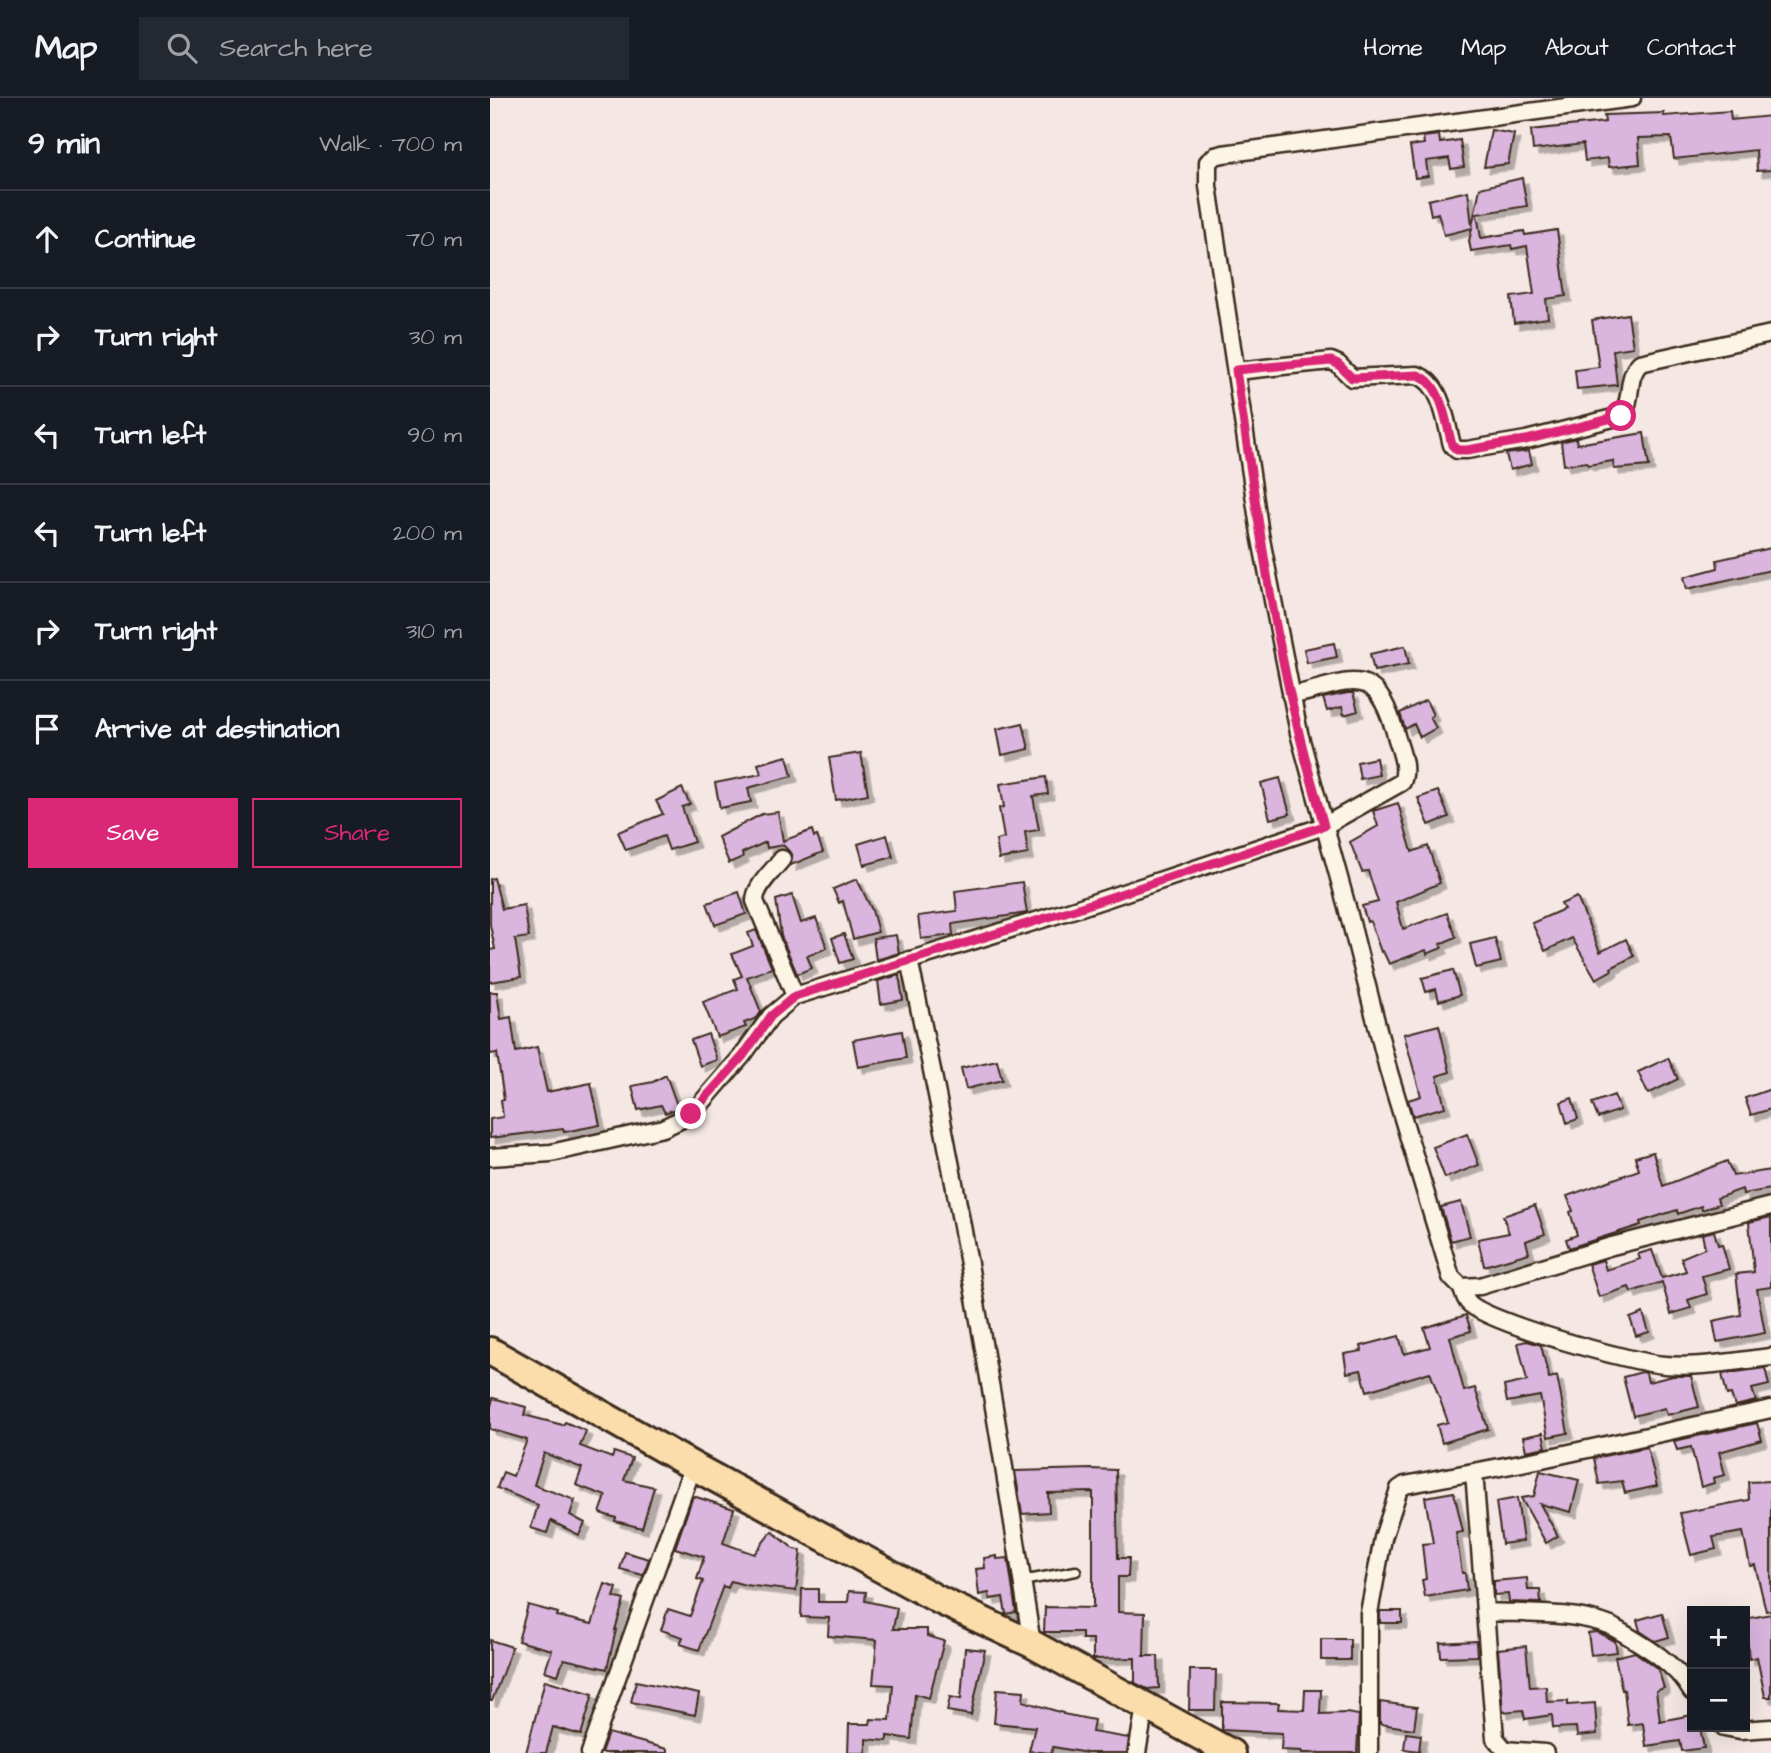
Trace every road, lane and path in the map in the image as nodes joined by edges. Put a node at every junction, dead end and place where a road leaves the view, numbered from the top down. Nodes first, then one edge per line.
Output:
1 (1632, 98) edge
2 (1771, 334) edge
3 (1236, 370) junction
4 (1291, 696) junction
5 (1324, 826) junction
6 (782, 859) dead end
7 (909, 960) junction
8 (795, 996) junction
9 (490, 1157) edge
10 (1771, 1206) edge
11 (1461, 1287) junction
12 (490, 1351) edge
13 (1771, 1357) edge
14 (1771, 1409) edge
15 (693, 1465) junction
16 (1474, 1472) junction
17 (1076, 1571) dead end
18 (1022, 1581) junction
19 (1486, 1612) junction
20 (1032, 1644) junction
21 (1687, 1684) edge
22 (1145, 1706) junction
23 (1771, 1728) edge
24 (1750, 1729) edge
25 (1227, 1752) edge
26 (590, 1753) edge
27 (1137, 1753) edge
28 (1369, 1753) edge
29 (1545, 1753) edge

1 - 3 street
2 - 3 street
3 - 4 street
4 - 5 street
4 - 5 street
5 - 7 street
5 - 11 street
6 - 8 street
7 - 8 street
7 - 18 street
8 - 9 street
10 - 11 street
11 - 13 street
12 - 15 highway
14 - 16 street
15 - 20 highway
15 - 26 street
16 - 19 street
16 - 28 street
17 - 18 lane
18 - 20 street
19 - 21 street
19 - 29 street
20 - 22 highway
22 - 25 highway
22 - 27 street
23 - 24 street

